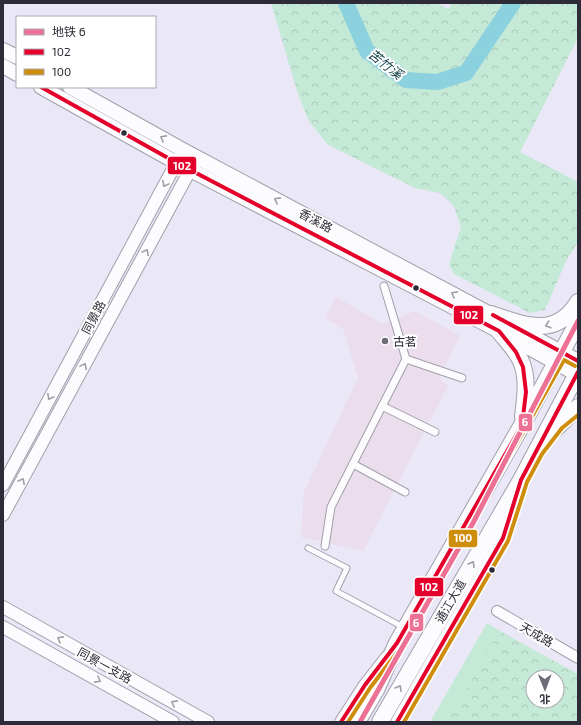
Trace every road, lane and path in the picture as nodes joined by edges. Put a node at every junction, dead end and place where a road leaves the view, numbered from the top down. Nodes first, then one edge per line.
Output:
1 (3, 50) edge
2 (16, 56) edge
3 (3, 66) edge
4 (16, 73) edge
5 (42, 88) edge
6 (72, 88) edge
7 (183, 150) junction
8 (197, 157) junction
9 (177, 162) junction
10 (190, 170) junction
11 (384, 286) dead end
12 (578, 302) edge
13 (491, 314) junction
14 (578, 322) edge
15 (499, 331) junction
16 (559, 358) junction
17 (406, 359) junction
18 (578, 371) edge
19 (462, 378) dead end
20 (382, 406) junction
21 (578, 407) edge
22 (522, 425) junction
23 (435, 432) dead end
24 (537, 450) junction
25 (353, 464) junction
26 (521, 480) junction
27 (3, 485) edge
28 (405, 492) dead end
29 (3, 515) edge
30 (325, 546) dead end
31 (308, 548) dead end
32 (3, 607) edge
33 (497, 611) dead end
34 (3, 627) edge
35 (406, 629) junction
36 (397, 643) junction
37 (578, 658) edge
38 (172, 722) edge
39 (208, 722) edge
40 (341, 722) edge
41 (357, 722) edge
42 (380, 722) edge
43 (397, 722) edge

1 - 2 main road
3 - 4 main road
5 - 9 main road, 香溪路
7 -> 6 main road, 香溪路
7 - 8 main road, 香溪路
7 - 9 street, 同景路
8 - 10 street
13 -> 8 main road, 香溪路
9 - 10 main road, 香溪路
9 -> 27 street, 同景路
10 - 15 main road, 香溪路
29 -> 10 street
11 - 17 street
12 -> 13 main road
13 - 16 main road, 香溪路
14 - 16 main road, 通江大道
15 - 16 main road, 香溪路
15 - 22 main road
16 - 18 main road
16 - 22 main road, 通江大道
17 - 19 street
17 - 20 street
18 - 24 main road, 通江大道
20 - 23 street
20 - 25 street
21 - 24 main road
22 - 35 main road, 通江大道
24 - 26 main road, 通江大道
25 - 28 street
25 - 30 street
42 -> 26 main road, 通江大道
26 - 43 street, 通江大道
31 - 35 lane
39 -> 32 street, 同景一支路
33 - 37 street, 天成路
34 -> 38 street, 同景一支路
35 - 36 main road, 通江大道
36 - 40 street, 通江大道
36 - 41 main road, 通江大道

